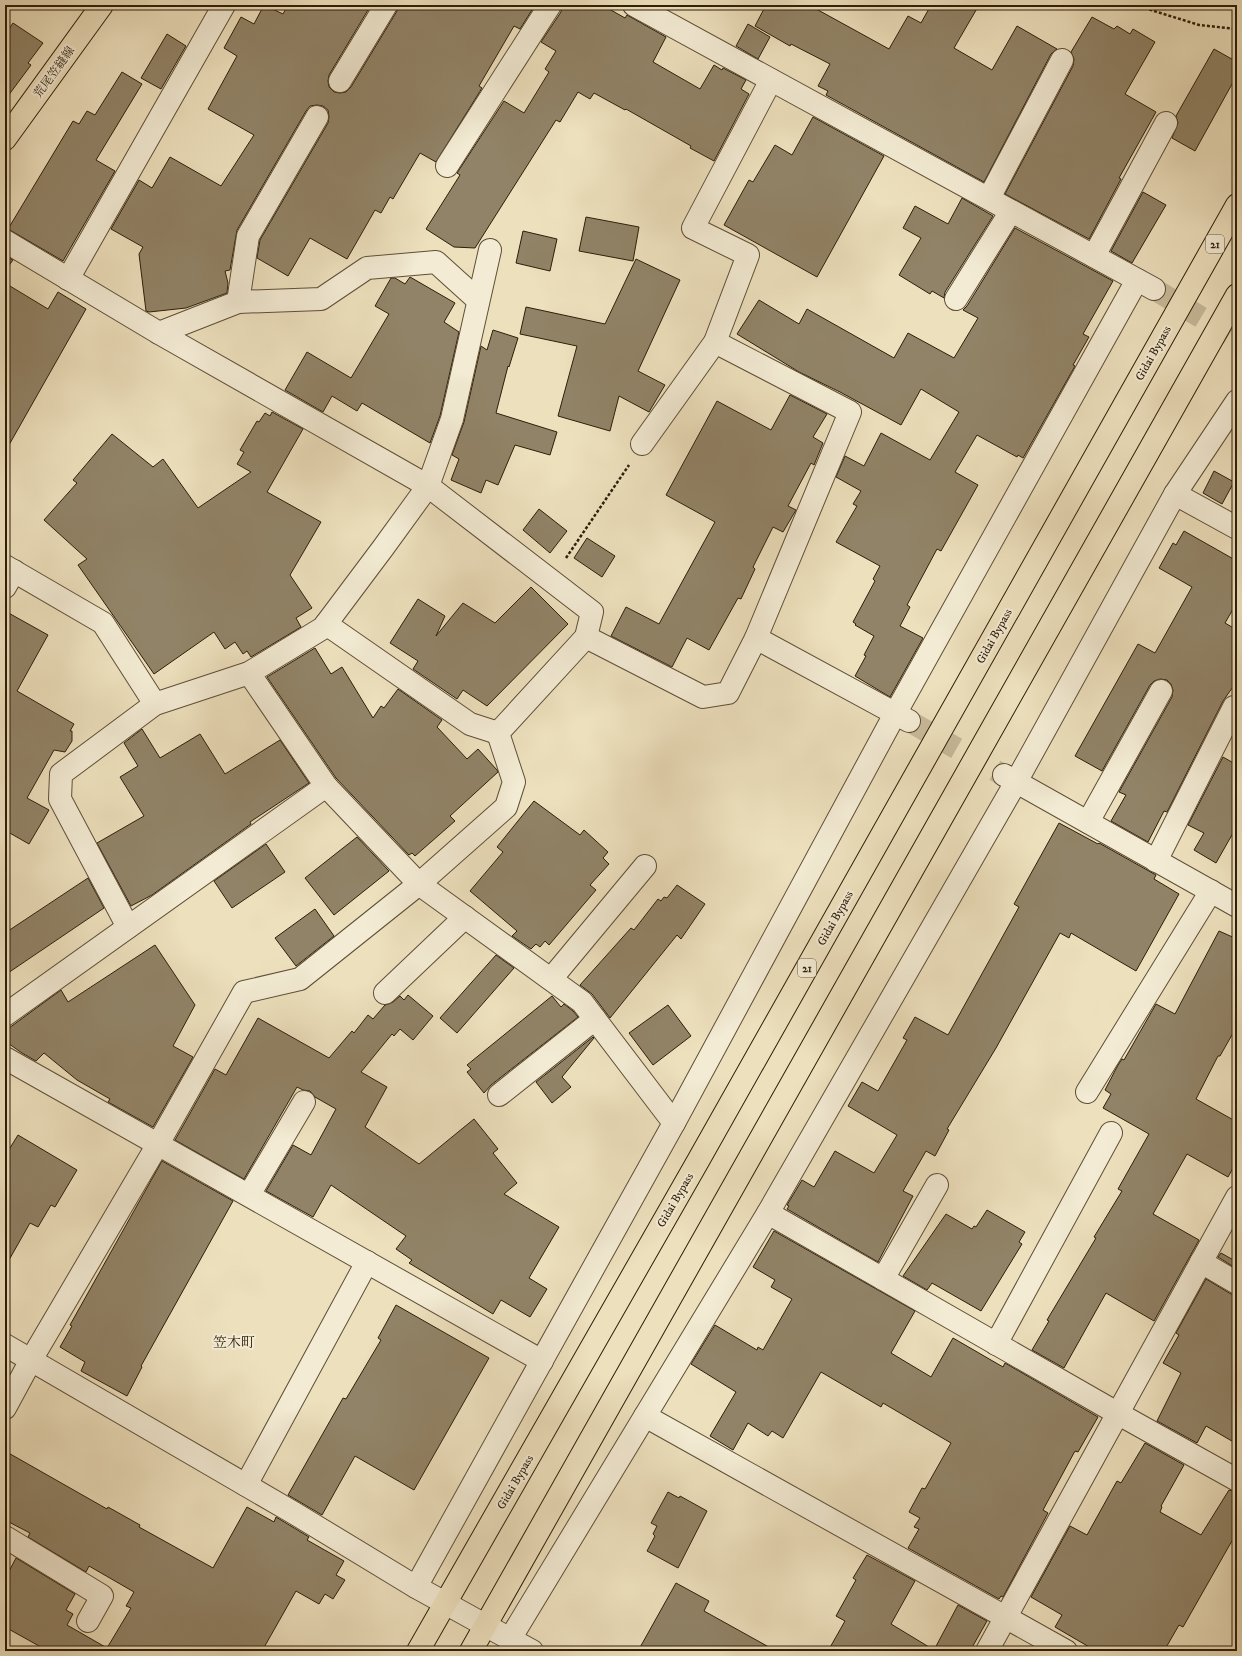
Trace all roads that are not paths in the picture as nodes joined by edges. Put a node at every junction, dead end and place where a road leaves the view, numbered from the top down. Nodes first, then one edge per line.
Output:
1 (102, 5) edge
2 (224, 5) edge
3 (386, 5) edge
4 (550, 5) edge
5 (634, 5) edge
6 (1062, 60) dead end
7 (771, 80) junction
8 (340, 82) dead end
9 (317, 117) dead end
10 (1166, 124) dead end
11 (5, 139) edge
12 (447, 166) dead end
13 (989, 198) junction
14 (1237, 204) edge
15 (1011, 211) junction
16 (5, 241) edge
17 (490, 250) dead end
18 (1094, 256) junction
19 (68, 278) junction
20 (956, 299) dead end
21 (478, 300) junction
22 (1235, 300) edge
23 (238, 302) junction
24 (159, 333) junction
25 (715, 342) junction
26 (1237, 401) edge
27 (642, 444) road end
28 (428, 486) junction
29 (1175, 494) junction
30 (1237, 528) edge
31 (8, 575) edge
32 (326, 624) junction
33 (586, 637) junction
34 (756, 638) junction
35 (249, 673) junction
36 (1161, 691) dead end
37 (155, 704) junction
38 (1234, 707) dead end
39 (902, 718) junction
40 (498, 733) junction
41 (1010, 778) junction
42 (326, 786) junction
43 (1088, 822) junction
44 (1156, 861) junction
45 (645, 866) dead end
46 (419, 884) junction
47 (1211, 891) junction
48 (1237, 906) edge
49 (465, 917) junction
50 (128, 927) junction
51 (551, 979) junction
52 (385, 993) dead end
53 (5, 1015) edge
54 (595, 1018) junction
55 (5, 1058) edge
56 (1087, 1092) dead end
57 (499, 1095) dead end
58 (304, 1102) dead end
59 (674, 1124) junction
60 (1111, 1133) dead end
61 (158, 1144) junction
62 (937, 1185) dead end
63 (249, 1195) junction
64 (1237, 1197) edge
65 (768, 1213) junction
66 (367, 1262) junction
67 (1201, 1262) junction
68 (883, 1279) junction
69 (1237, 1283) edge
70 (996, 1344) junction
71 (5, 1346) edge
72 (31, 1360) junction
73 (542, 1361) junction
74 (5, 1408) edge
75 (1117, 1413) junction
76 (645, 1416) junction
77 (1237, 1480) edge
78 (246, 1485) junction
79 (5, 1537) edge
80 (416, 1587) junction
81 (446, 1603) junction
82 (1006, 1617) junction
83 (88, 1621) dead end
84 (485, 1626) junction
85 (510, 1639) junction
86 (418, 1651) edge
87 (471, 1651) edge
88 (532, 1651) edge
89 (987, 1651) edge
90 (1066, 1651) edge

1 - 11 main road, 荒尾笠縫線
2 - 19 street
3 - 8 street
4 - 12 street
5 - 7 street
6 - 13 street
7 - 13 street
7 - 25 street
9 - 23 street
10 - 18 street
13 - 15 street
14 - 81 main road, Gidai Bypass / 21
15 - 18 street
15 - 20 street
16 - 19 street
17 - 21 street
18 - 39 street
19 - 24 street
21 - 23 street
21 - 28 street
22 - 84 main road
23 - 24 street
24 - 28 street
25 - 27 street
25 - 34 street
26 - 29 street
28 - 32 street
28 - 33 street
29 - 30 street
29 - 41 street
31 - 37 street
32 - 35 street
32 - 40 street
33 - 34 street
33 - 40 street
34 - 39 street
35 - 37 street
35 - 42 street
36 - 43 street
37 - 50 street
38 - 44 street
39 - 59 street
40 - 46 street
41 - 43 street
41 - 65 street
42 - 46 street
42 - 50 street
43 - 44 street
44 - 47 street
45 - 51 street
46 - 49 street
46 - 61 street
47 - 48 street
47 - 56 street
49 - 51 street
49 - 52 street
50 - 53 street
51 - 54 street
54 - 57 street
54 - 59 street
55 - 61 street
58 - 63 street
59 - 73 street
60 - 70 street
61 - 63 street
61 - 72 street
62 - 68 street
63 - 66 street
64 - 67 street
65 - 68 street
65 - 76 street
66 - 73 street
66 - 78 street
67 - 69 street
67 - 75 street
68 - 70 street
70 - 75 street
71 - 72 street
72 - 74 street
72 - 78 street
73 - 80 street
75 - 77 street
75 - 82 street
76 - 82 street
76 - 85 street
78 - 80 street
79 - 83 street
80 - 81 street
81 - 84 street
81 - 86 main road, Gidai Bypass / 21
82 - 89 street
82 - 90 street
84 - 85 street
84 - 87 main road
85 - 88 street

